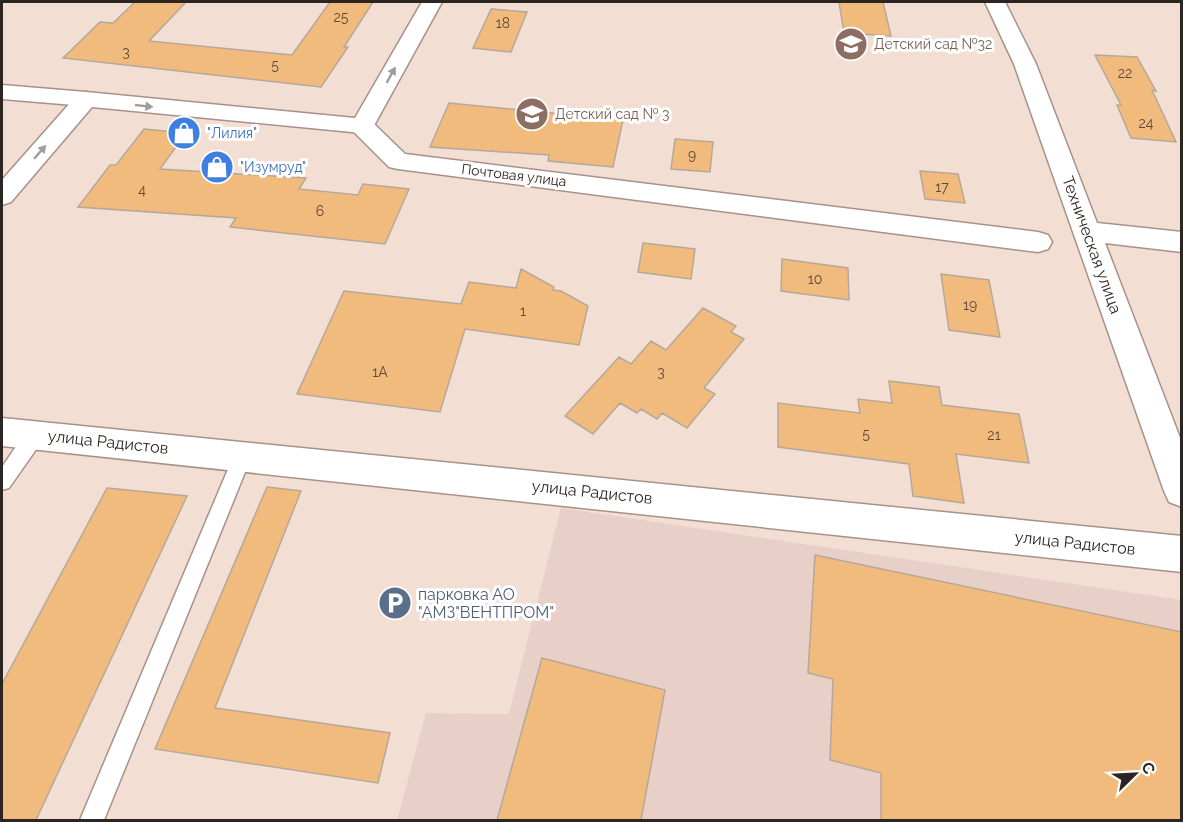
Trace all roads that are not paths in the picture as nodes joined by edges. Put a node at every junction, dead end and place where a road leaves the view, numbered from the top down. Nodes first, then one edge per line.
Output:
1 (432, 2) edge
2 (995, 2) edge
3 (2, 92) edge
4 (86, 99) junction
5 (362, 126) junction
6 (2, 196) edge
7 (1087, 231) junction
8 (1038, 242) dead end
9 (1182, 242) edge
10 (18, 433) edge
11 (243, 455) junction
12 (2, 482) edge
13 (1182, 491) edge
14 (1182, 554) edge
15 (92, 820) edge

5 -> 1 street
2 - 7 street, Техническая улица
3 - 4 street
4 -> 5 street
6 -> 4 street
5 - 8 street, Почтовая улица
7 - 9 street
7 - 13 street, Техническая улица
10 - 11 street, улица Радистов
10 - 12 lane
11 - 14 street, улица Радистов
11 - 15 lane

